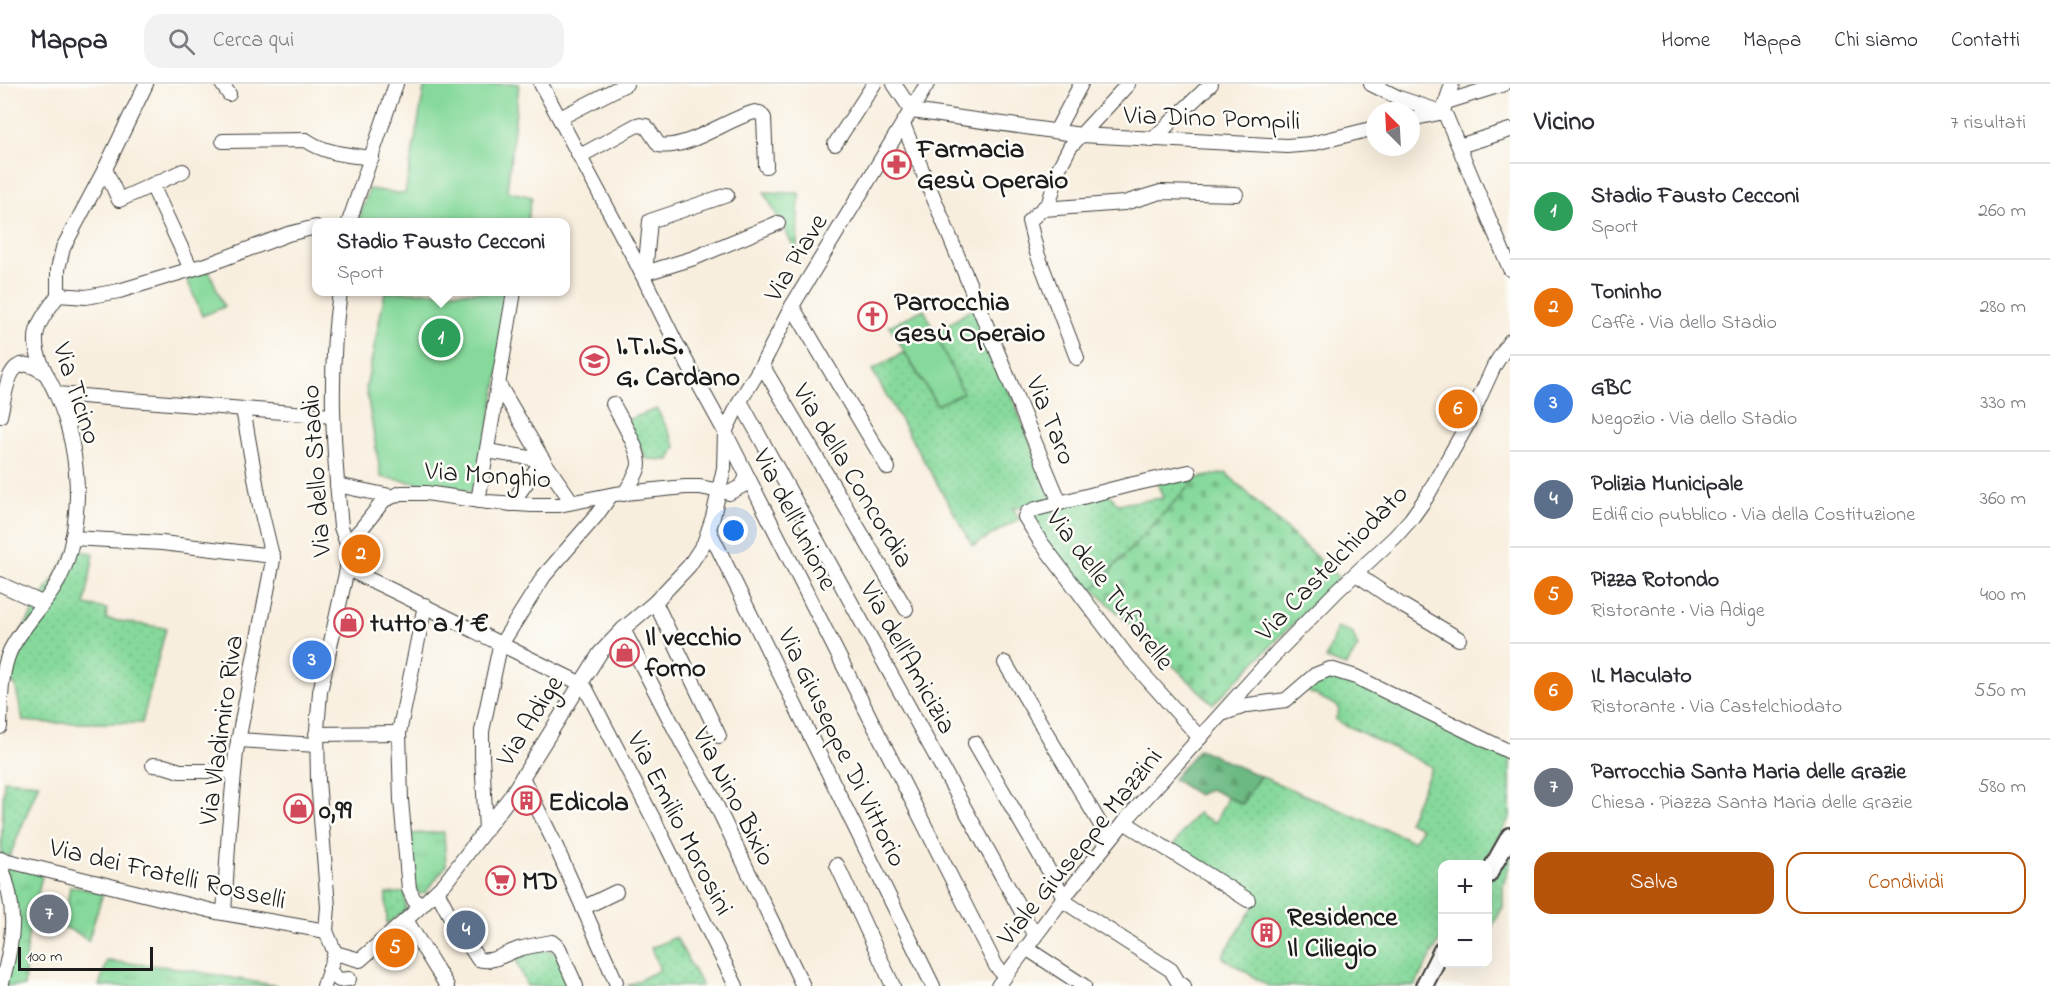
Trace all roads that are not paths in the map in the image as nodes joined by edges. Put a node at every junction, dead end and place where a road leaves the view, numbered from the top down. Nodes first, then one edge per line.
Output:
1 (146, 84) edge
2 (396, 84) edge
3 (541, 84) edge
4 (626, 84) edge
5 (874, 84) edge
6 (894, 84) edge
7 (927, 84) edge
8 (1082, 84) edge
9 (1128, 84) edge
10 (1211, 84) edge
11 (1371, 84) edge
12 (1452, 84) edge
13 (1504, 84) edge
14 (1444, 107) junction
15 (912, 111) junction
16 (1420, 116) edge
17 (560, 118) junction
18 (903, 124) junction
19 (1366, 130) edge
20 (1510, 130) edge
21 (1056, 131) junction
22 (1081, 135) junction
23 (1152, 140) junction
24 (223, 141) dead end
25 (835, 144) dead end
26 (1460, 146) junction
27 (580, 156) junction
28 (372, 158) junction
29 (766, 166) dead end
30 (105, 169) junction
31 (183, 171) dead end
32 (152, 185) junction
33 (1236, 194) dead end
34 (727, 195) dead end
35 (1044, 209) junction
36 (350, 218) edge
37 (778, 223) dead end
38 (312, 228) edge
39 (191, 269) junction
40 (1510, 269) edge
41 (644, 274) junction
42 (58, 295) junction
43 (339, 296) edge
44 (513, 296) edge
45 (792, 306) junction
46 (1510, 341) edge
47 (1077, 358) dead end
48 (762, 365) junction
49 (47, 375) junction
50 (499, 385) junction
51 (57, 394) junction
52 (740, 400) junction
53 (613, 404) dead end
54 (243, 409) junction
55 (0, 416) edge
56 (332, 416) junction
57 (726, 432) junction
58 (487, 451) junction
59 (543, 460) junction
60 (724, 468) junction
61 (888, 468) dead end
62 (744, 471) junction
63 (1189, 472) dead end
64 (337, 485) junction
65 (718, 492) junction
66 (617, 495) junction
67 (390, 496) junction
68 (478, 501) junction
69 (572, 502) junction
70 (1060, 503) junction
71 (511, 504) junction
72 (709, 530) junction
73 (72, 538) junction
74 (346, 544) junction
75 (273, 555) junction
76 (347, 569) junction
77 (1356, 574) junction
78 (0, 584) edge
79 (655, 602) junction
80 (42, 603) junction
81 (425, 605) junction
82 (906, 609) dead end
83 (623, 629) junction
84 (1459, 639) dead end
85 (500, 646) junction
86 (1005, 663) dead end
87 (580, 683) junction
88 (1218, 717) junction
89 (0, 727) edge
90 (399, 733) junction
91 (719, 736) dead end
92 (1200, 738) junction
93 (238, 740) junction
94 (316, 740) junction
95 (975, 743) dead end
96 (1510, 752) edge
97 (153, 765) dead end
98 (234, 771) junction
99 (522, 777) junction
100 (1124, 822) junction
101 (486, 830) junction
102 (1510, 836) edge
103 (1109, 839) junction
104 (0, 861) edge
105 (837, 865) dead end
106 (1492, 868) edge
107 (437, 891) junction
108 (616, 892) dead end
109 (1063, 898) junction
110 (1248, 900) dead end
111 (422, 905) junction
112 (583, 908) junction
113 (224, 913) junction
114 (406, 920) junction
115 (326, 931) junction
116 (1035, 936) junction
117 (1026, 948) junction
118 (335, 953) junction
119 (1438, 959) edge
120 (360, 960) junction
121 (329, 970) junction
122 (1001, 981) edge
123 (616, 982) dead end
124 (352, 983) edge
125 (1, 986) edge
126 (324, 986) edge
127 (447, 986) edge
128 (576, 986) edge
129 (736, 986) edge
130 (802, 986) edge
131 (893, 986) edge
132 (933, 986) edge
133 (1084, 986) edge
134 (1184, 986) edge
135 (1424, 986) edge

1 - 30 street
2 - 28 street
3 - 17 street, Via dell'Unione
4 - 17 street
5 - 25 street
6 - 15 street
7 - 15 street
8 - 21 street
9 - 22 street
10 - 23 street
11 - 14 street
12 - 14 street
13 - 14 street
14 - 16 street
14 - 26 street
15 - 18 street, Via Piave
15 - 21 street, Via Dino Pompili
17 - 27 street, Via dell'Unione
18 - 45 street, Via Piave
18 - 70 street, Via Taro
19 - 23 street, Via Dino Pompili
20 - 26 street
21 - 22 street, Via Dino Pompili
22 - 23 street, Via Dino Pompili
22 - 35 street
24 - 28 street
26 - 40 street
27 - 29 street
27 - 41 street, Via dell'Unione
28 - 36 street
30 - 32 street
30 - 42 street
31 - 32 street
32 - 39 street
33 - 35 street
34 - 41 street
35 - 47 street
37 - 41 street
38 - 39 street
39 - 42 street
41 - 57 street, Via dell'Unione
42 - 49 street, Via Ticino
43 - 56 street, Via dello Stadio
44 - 50 street
45 - 48 street, Via Piave
45 - 61 street
46 - 77 street, Via Castelchiodato
48 - 52 street, Via Piave
48 - 82 street, Via della Concordia
49 - 51 street, Via Ticino
49 - 55 street
50 - 58 street
50 - 59 street
51 - 54 street
51 - 73 street, Via Ticino
52 - 57 street, Via Piave
52 - 116 street, Via dell'Amicizia
53 - 66 street
54 - 56 street
54 - 75 street, Via Vladimiro Riva
56 - 64 street, Via dello Stadio
57 - 60 street, Via Adige
57 - 62 street, Via dell'Unione
58 - 59 street
58 - 68 street
59 - 69 street
59 - 71 street
60 - 62 street
60 - 65 street, Via Adige
62 - 65 street
62 - 122 street, Via dell'Unione
63 - 70 street, Via delle Tufarelle
64 - 67 street
64 - 74 street, Via dello Stadio
65 - 66 street, Via Monghio
65 - 72 street, Via Adige
66 - 69 street, Via Monghio
66 - 85 street
67 - 68 street, Via Monghio
67 - 74 street, Via Monghio
68 - 71 street, Via Monghio
69 - 71 street, Via Monghio
70 - 92 street, Via delle Tufarelle
72 - 79 street, Via Adige
72 - 132 street, Via Giuseppe Di Vittorio
73 - 75 street
73 - 80 street, Via Ticino
74 - 76 street, Via dello Stadio
75 - 93 street, Via Vladimiro Riva
76 - 81 street
76 - 94 street, Via dello Stadio
77 - 84 street
77 - 88 street, Via Castelchiodato
78 - 80 street
79 - 83 street, Via Adige
79 - 91 street
80 - 89 street, Via Ticino
81 - 85 street
81 - 90 street
83 - 87 street, Via Adige
83 - 130 street, Via Nino Bixio
85 - 87 street
85 - 101 street
86 - 103 street
87 - 99 street, Via Adige
87 - 129 street, Via Emilio Morosini
88 - 92 street, Via Castelchiodato
88 - 96 street
90 - 94 street
90 - 111 street
92 - 100 street, Viale Giuseppe Mazzini
93 - 94 street
93 - 98 street, Via Vladimiro Riva
94 - 115 street, Via dello Stadio
95 - 109 street
97 - 98 street
98 - 113 street, Via Vladimiro Riva
99 - 101 street, Via Adige
99 - 112 street
100 - 103 street, Viale Giuseppe Mazzini
100 - 110 street
101 - 107 street, Via Adige
102 - 106 main road
103 - 109 street, Viale Giuseppe Mazzini
104 - 113 street, Via dei Fratelli Rosselli
104 - 125 street
105 - 131 street
107 - 111 street, Via Adige
107 - 128 street
108 - 112 street
109 - 116 street, Viale Giuseppe Mazzini
109 - 134 street
111 - 114 street, Via Adige
112 - 123 street
113 - 115 street, Via dei Fratelli Rosselli
114 - 120 street, Via Adige
114 - 127 street
115 - 118 street
116 - 117 street, Viale Giuseppe Mazzini
117 - 122 street, Viale Giuseppe Mazzini
117 - 133 street
118 - 120 street
118 - 121 street
119 - 135 main road
120 - 124 street, Via Adige
121 - 124 street
121 - 126 street

